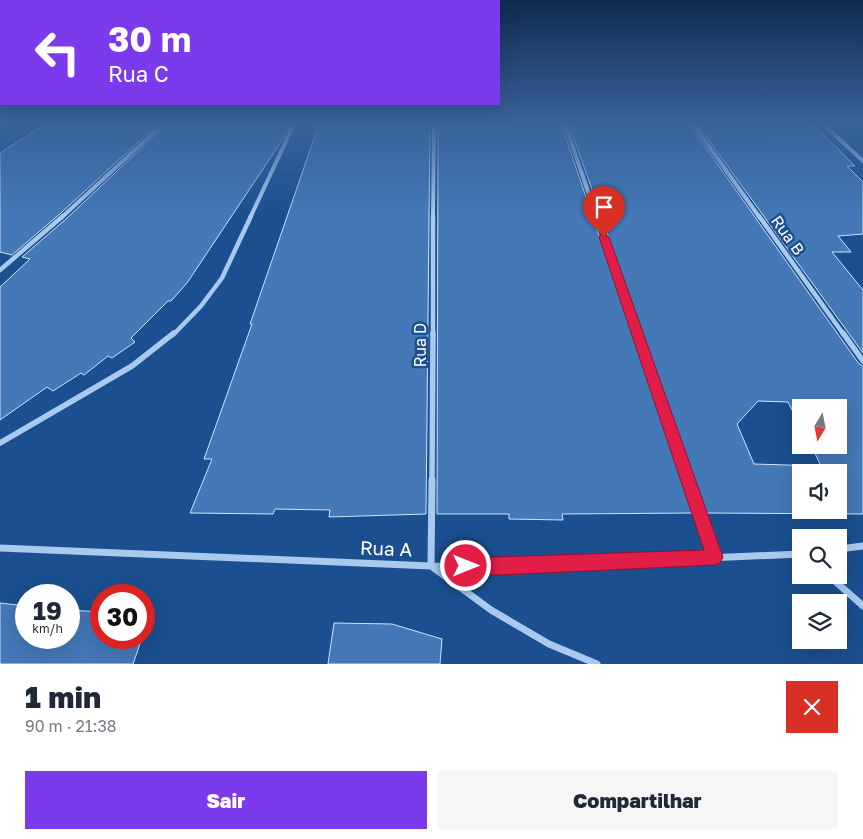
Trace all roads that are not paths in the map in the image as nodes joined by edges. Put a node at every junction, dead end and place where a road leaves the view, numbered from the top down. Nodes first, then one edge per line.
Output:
1 (130, 155) edge
2 (280, 155) edge
3 (434, 155) edge
4 (576, 155) edge
5 (715, 155) edge
6 (0, 270) edge
7 (863, 361) edge
8 (0, 443) edge
9 (863, 546) edge
10 (0, 548) edge
11 (847, 548) edge
12 (792, 554) edge
13 (715, 557) junction
14 (431, 566) junction
15 (838, 584) edge
16 (863, 606) edge
17 (597, 664) edge

1 - 6 street
2 - 8 street
3 - 14 street, Rua D
4 - 13 street
5 - 7 street, Rua B
9 - 11 street
10 - 14 street, Rua A
12 - 13 street, Rua A
13 - 14 street, Rua A
14 - 17 street
15 - 16 street

